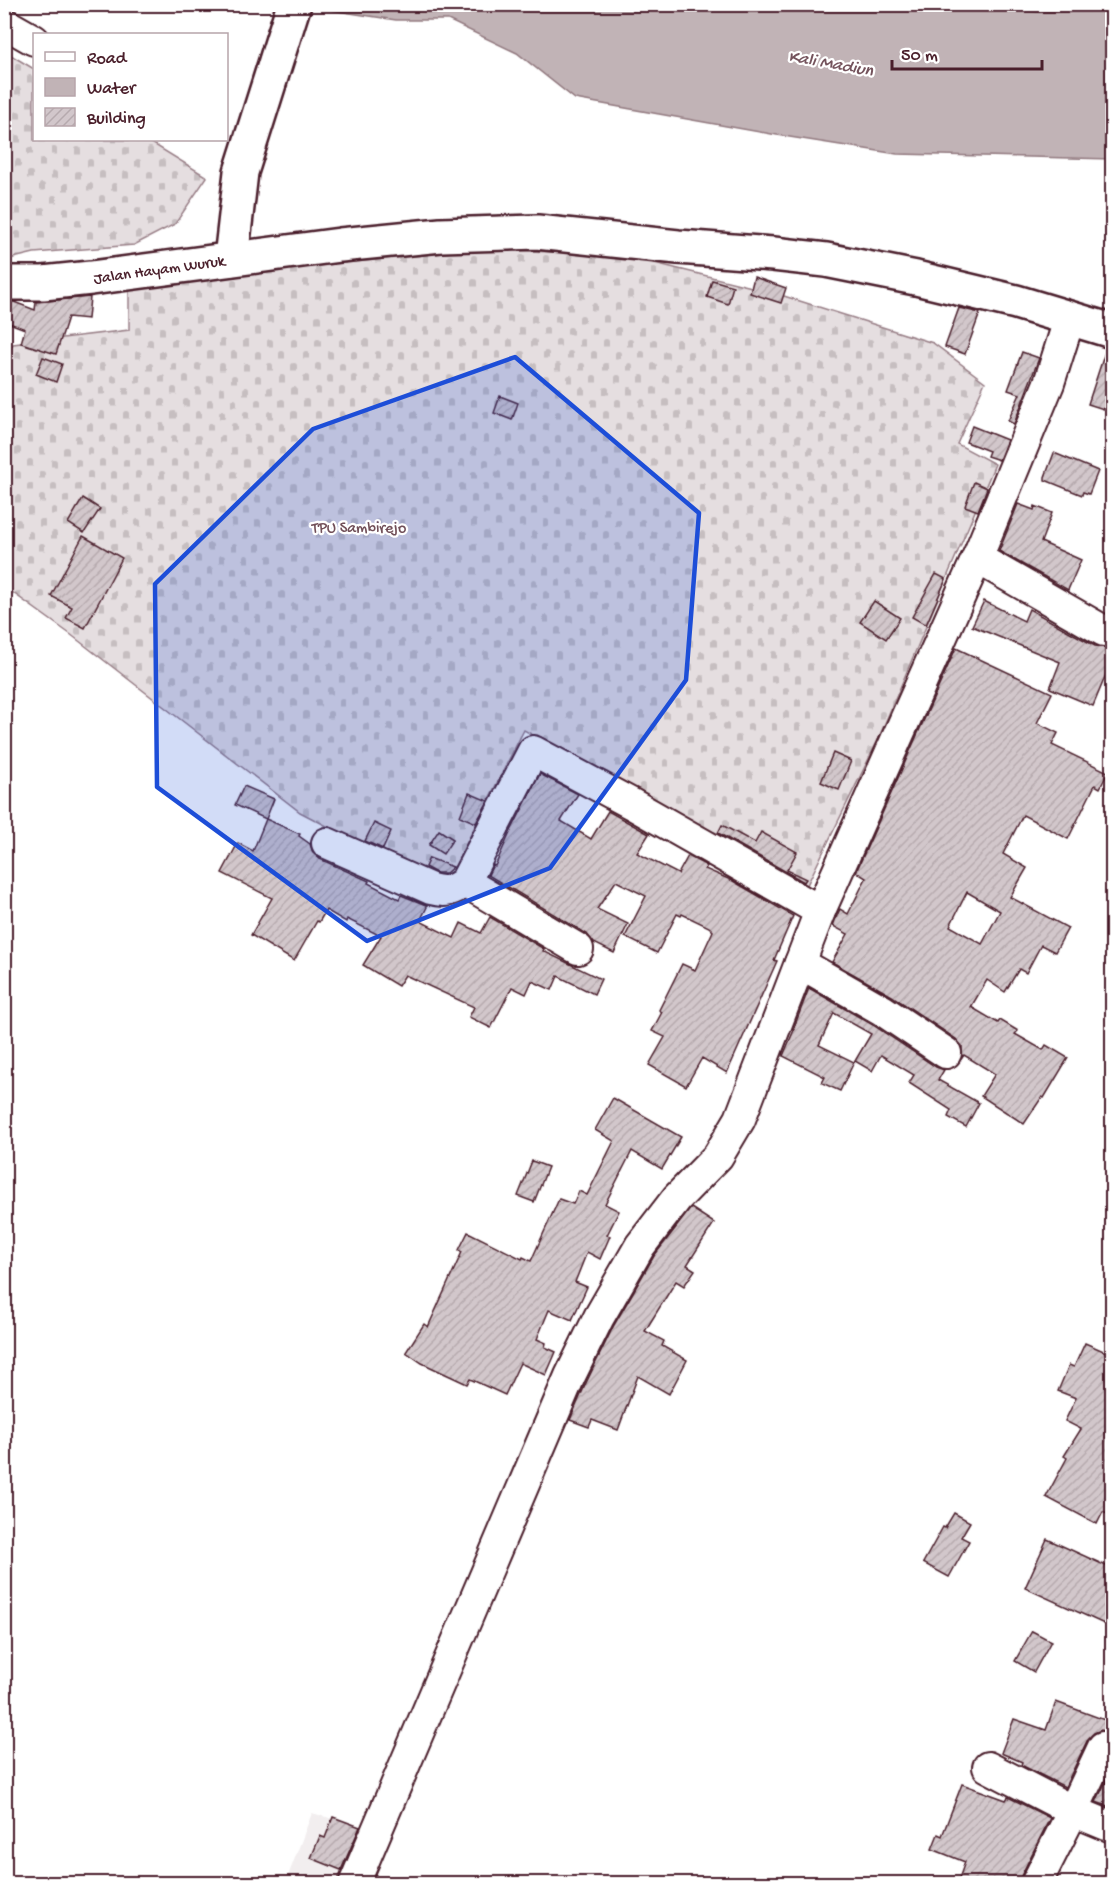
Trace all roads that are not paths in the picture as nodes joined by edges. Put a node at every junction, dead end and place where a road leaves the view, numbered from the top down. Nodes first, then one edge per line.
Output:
1 (294, 4) edge
2 (4, 23) edge
3 (33, 39) edge
4 (231, 259) junction
5 (4, 283) edge
6 (1070, 317) junction
7 (1113, 332) edge
8 (977, 558) junction
9 (1113, 631) edge
10 (327, 843) dead end
11 (465, 882) junction
12 (820, 911) junction
13 (578, 949) dead end
14 (800, 963) junction
15 (946, 1053) dead end
16 (1103, 1747) dead end
17 (988, 1767) dead end
18 (1073, 1810) junction
19 (1113, 1827) edge
20 (354, 1884) edge
21 (1036, 1884) edge

1 - 4 main road, Jalan Hayam Wuruk
2 - 3 street
4 - 5 main road, Jalan Hayam Wuruk
4 - 6 main road
6 - 7 main road
6 - 8 street
8 - 9 street
8 - 12 street
10 - 11 street
11 - 12 street
11 - 13 street
12 - 14 street
14 - 15 street
14 - 20 street
16 - 18 street
17 - 18 street
18 - 19 street
18 - 21 street

